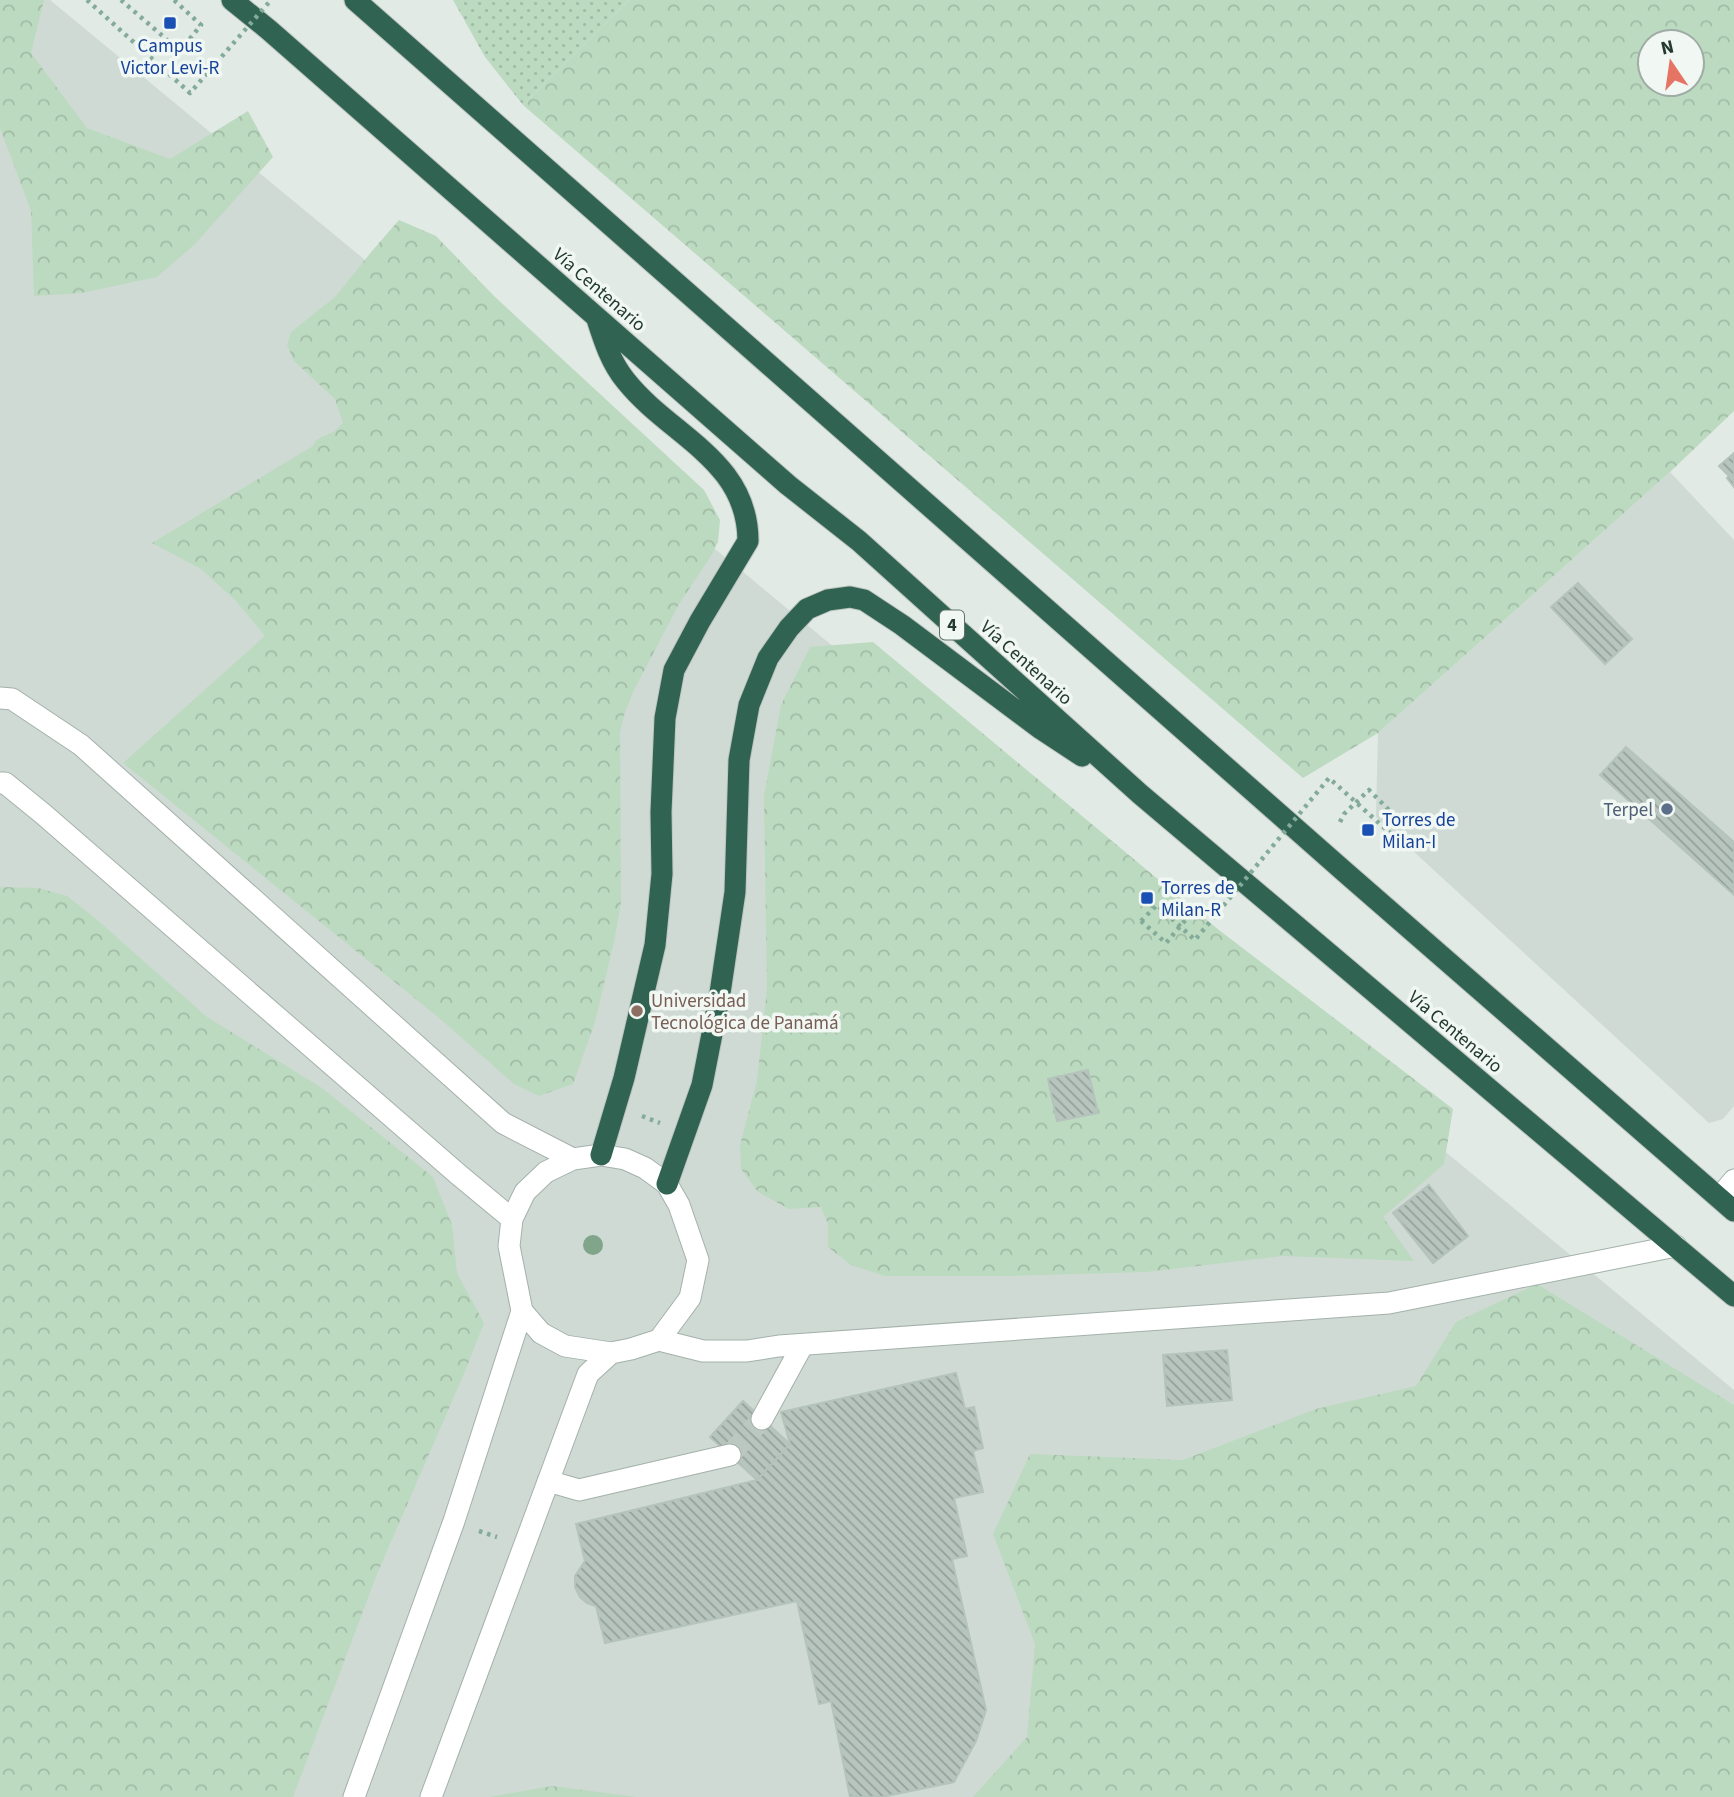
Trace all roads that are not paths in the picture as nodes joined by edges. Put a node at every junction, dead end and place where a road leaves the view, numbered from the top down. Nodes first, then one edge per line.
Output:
1 (232, 0) edge
2 (355, 0) edge
3 (596, 317) junction
4 (0, 698) edge
5 (0, 783) edge
6 (1140, 794) junction
7 (601, 1155) junction
8 (573, 1159) junction
9 (1734, 1180) edge
10 (667, 1184) junction
11 (1727, 1204) edge
12 (512, 1219) junction
13 (1676, 1246) junction
14 (1734, 1296) edge
15 (522, 1311) junction
16 (659, 1340) junction
17 (802, 1346) junction
18 (611, 1353) junction
19 (762, 1419) tunnel mouth
20 (730, 1455) tunnel mouth
21 (548, 1481) junction
22 (354, 1797) edge
23 (431, 1797) edge

1 - 3 highway, Vía Centenario / 4
2 - 11 highway
3 - 6 highway, Vía Centenario / 4
3 - 7 highway
4 - 8 street
5 - 12 street
6 - 10 highway
6 - 13 highway, Vía Centenario / 4
7 - 8 street
7 - 10 street
8 - 12 street
9 - 11 street
10 - 16 street
12 - 15 street
13 - 14 highway, Vía Centenario / 4
13 - 17 street
15 - 18 street
15 - 22 street
16 - 17 street
16 - 18 street
17 - 19 street
18 - 21 street
20 - 21 street
21 - 23 street

